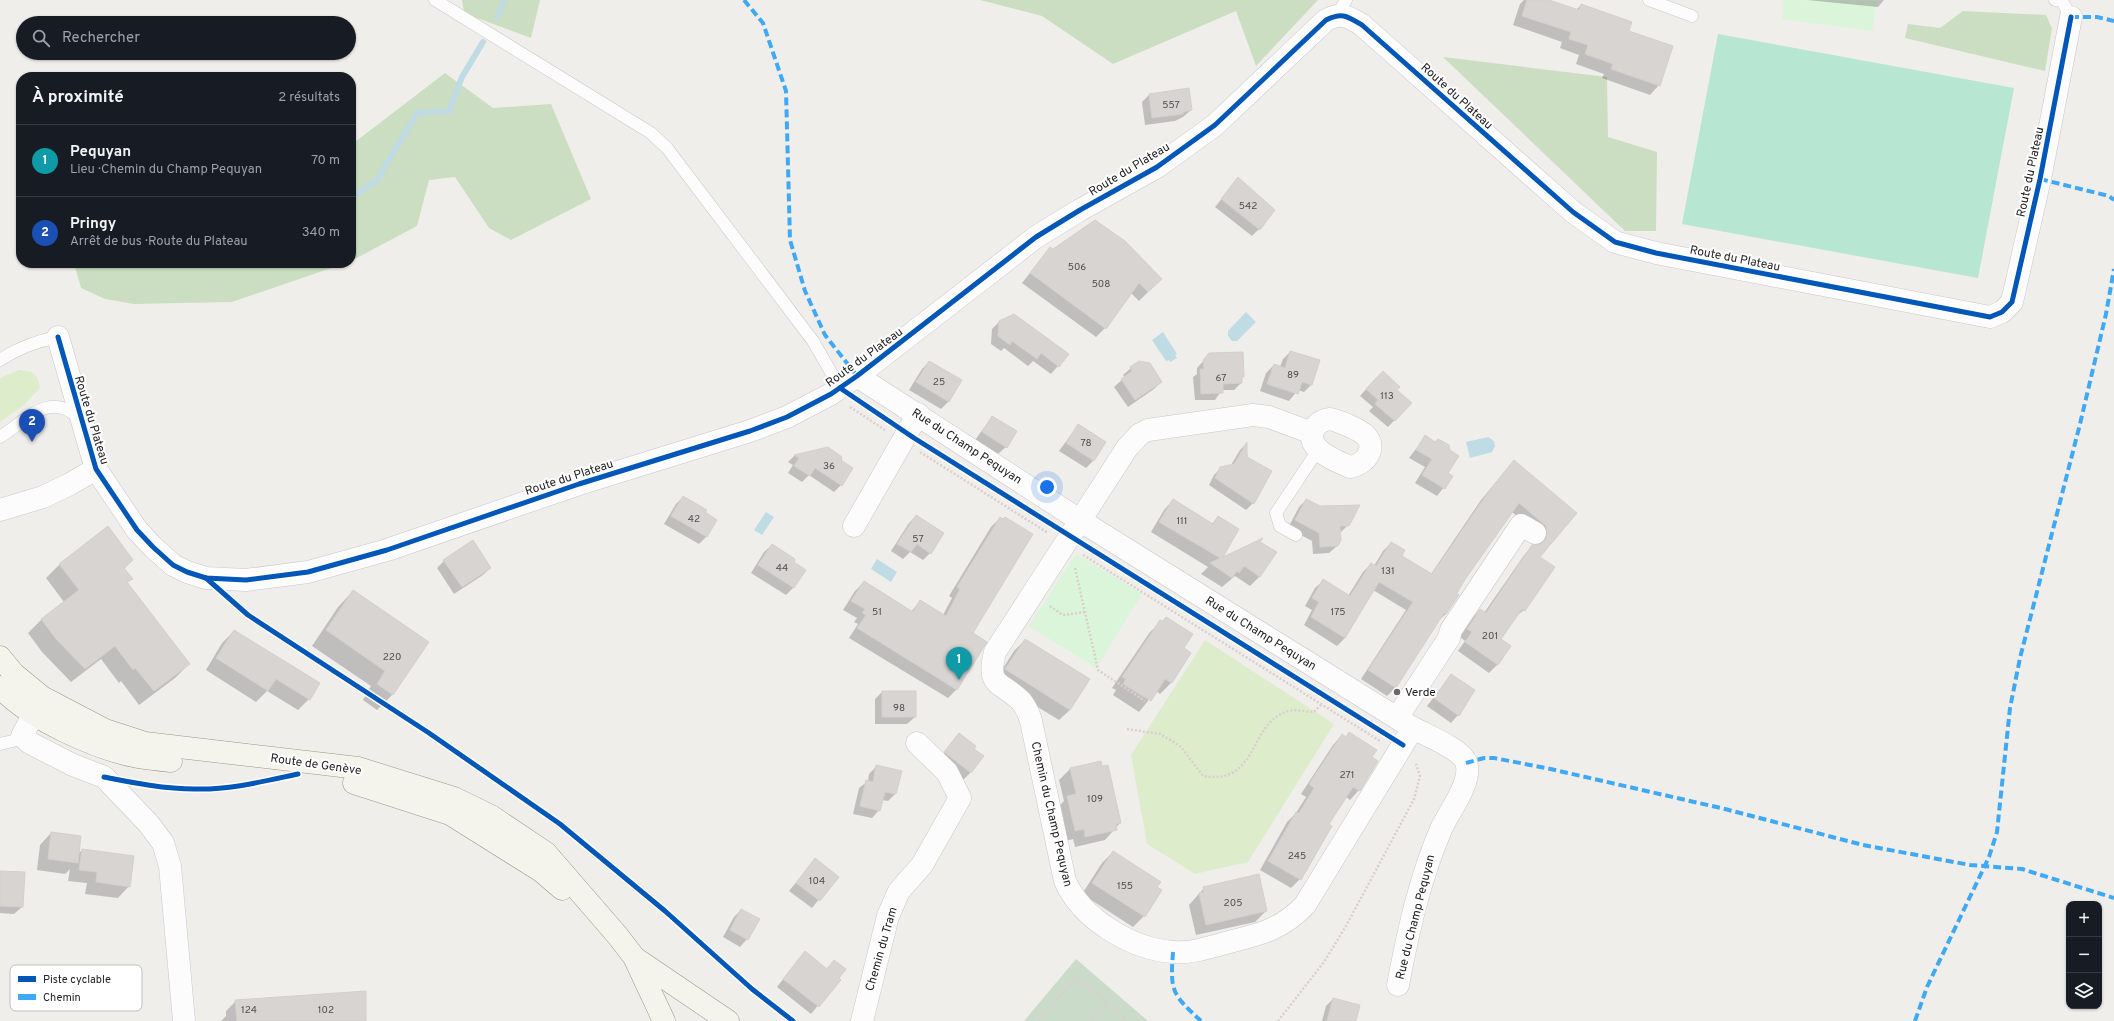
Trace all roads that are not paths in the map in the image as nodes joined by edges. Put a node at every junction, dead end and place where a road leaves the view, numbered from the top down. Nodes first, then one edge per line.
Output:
1 (435, 0) edge
2 (1649, 0) edge
3 (2055, 0) edge
4 (1342, 7) edge
5 (1692, 16) dead end
6 (2071, 17) joint
7 (58, 337) joint
8 (0, 360) edge
9 (843, 386) junction
10 (918, 414) junction
11 (81, 421) junction
12 (0, 436) edge
13 (1315, 441) joint
14 (96, 469) junction
15 (1, 508) edge
16 (1081, 521) junction
17 (854, 526) dead end
18 (1535, 533) dead end
19 (1296, 535) dead end
20 (0, 657) edge
21 (0, 687) edge
22 (38, 705) junction
23 (1405, 723) junction
24 (22, 736) junction
25 (917, 743) dead end
26 (0, 744) edge
27 (634, 958) junction
28 (1398, 985) dead end
29 (184, 1021) edge
30 (664, 1021) edge
31 (728, 1021) edge
32 (862, 1021) edge

1 - 9 lane
2 - 5 lane
3 - 6 lane
4 - 6 street, Route du Plateau
4 - 9 street, Route du Plateau
7 - 8 lane
7 - 11 street, Route du Plateau
9 - 10 street, Rue du Champ Pequyan
9 - 14 street, Route du Plateau
10 - 16 street, Rue du Champ Pequyan
10 - 17 street
11 - 12 lane
11 - 14 street, Route du Plateau
13 - 16 street, Chemin du Champ Pequyan
13 - 19 lane
14 - 15 street
16 - 23 street, Rue du Champ Pequyan
16 - 23 street, Chemin du Champ Pequyan
18 - 23 street, Chemin du Champ Pequyan
20 - 22 main road, Route de Genève
21 - 22 main road, Route de Genève
22 - 24 street
22 - 27 main road, Route de Genève
23 - 28 street, Rue du Champ Pequyan
24 - 26 lane
24 - 29 street
25 - 32 street, Chemin du Tram
27 - 30 main road, Route de Genève
27 - 31 main road

